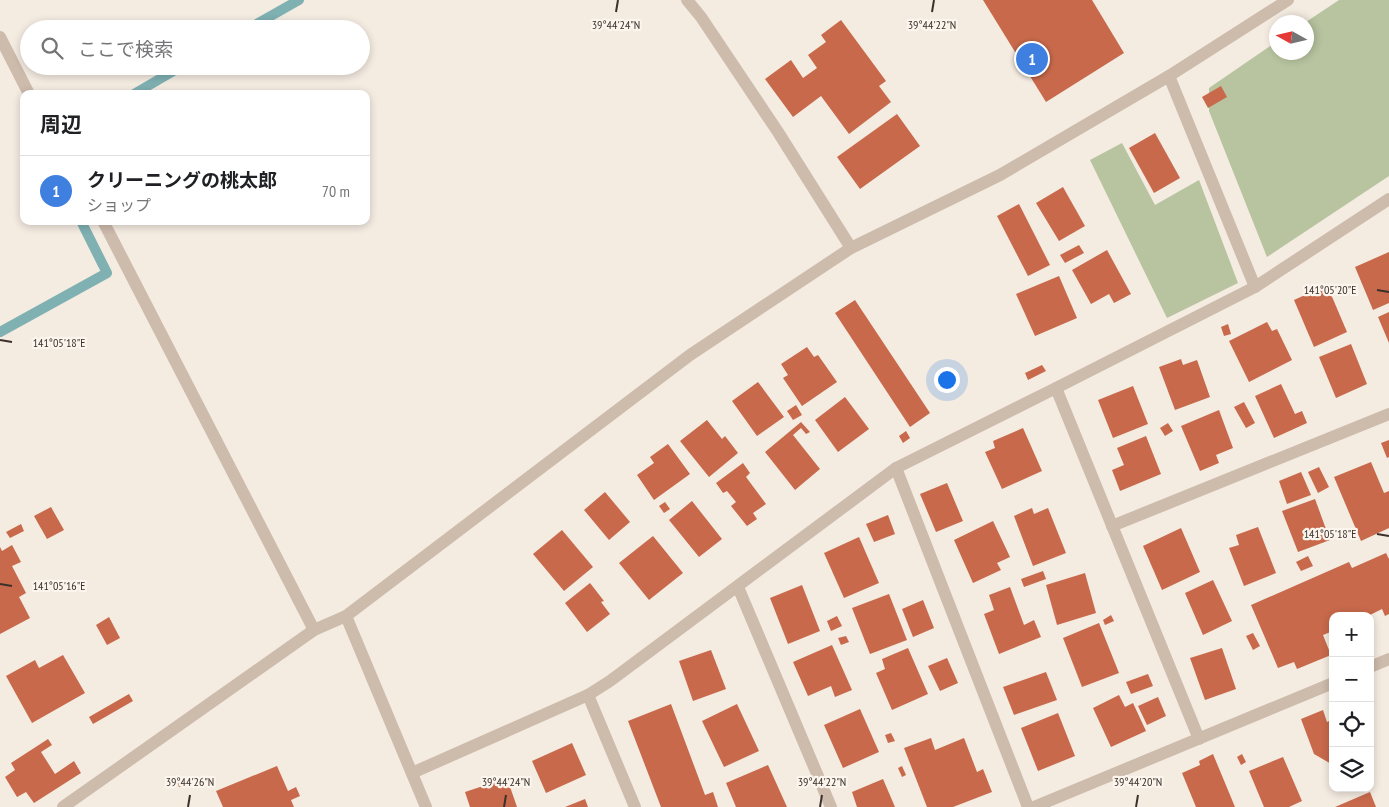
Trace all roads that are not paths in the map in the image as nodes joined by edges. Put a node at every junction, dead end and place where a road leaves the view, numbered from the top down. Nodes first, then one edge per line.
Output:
1 (687, 0) edge
2 (1288, 0) edge
3 (0, 37) edge
4 (20, 75) edge
5 (20, 75) edge
6 (1169, 76) junction
7 (28, 90) edge
8 (1389, 199) edge
9 (105, 225) edge
10 (851, 248) junction
11 (1255, 287) junction
12 (1056, 388) junction
13 (1389, 414) edge
14 (896, 468) junction
15 (1112, 526) junction
16 (738, 587) junction
17 (346, 616) junction
18 (314, 630) junction
19 (1389, 659) edge
20 (1374, 665) edge
21 (1329, 685) edge
22 (588, 695) junction
23 (1199, 739) junction
24 (412, 772) junction
25 (63, 807) edge
26 (426, 807) edge
27 (635, 807) edge
28 (832, 807) edge
29 (1028, 807) edge
30 (1034, 807) edge

1 - 10 street
2 - 6 street
3 - 5 street
4 - 7 street
6 - 10 street
6 - 11 street
8 - 11 street
9 - 18 street
10 - 17 street
11 - 12 street
12 - 14 street
12 - 15 street
13 - 15 street
14 - 16 street
14 - 29 street
15 - 23 street
16 - 22 street
16 - 28 street
17 - 18 street
17 - 24 street
18 - 25 street
19 - 20 street
21 - 23 street
22 - 24 street
22 - 27 street
23 - 30 street
24 - 26 street

